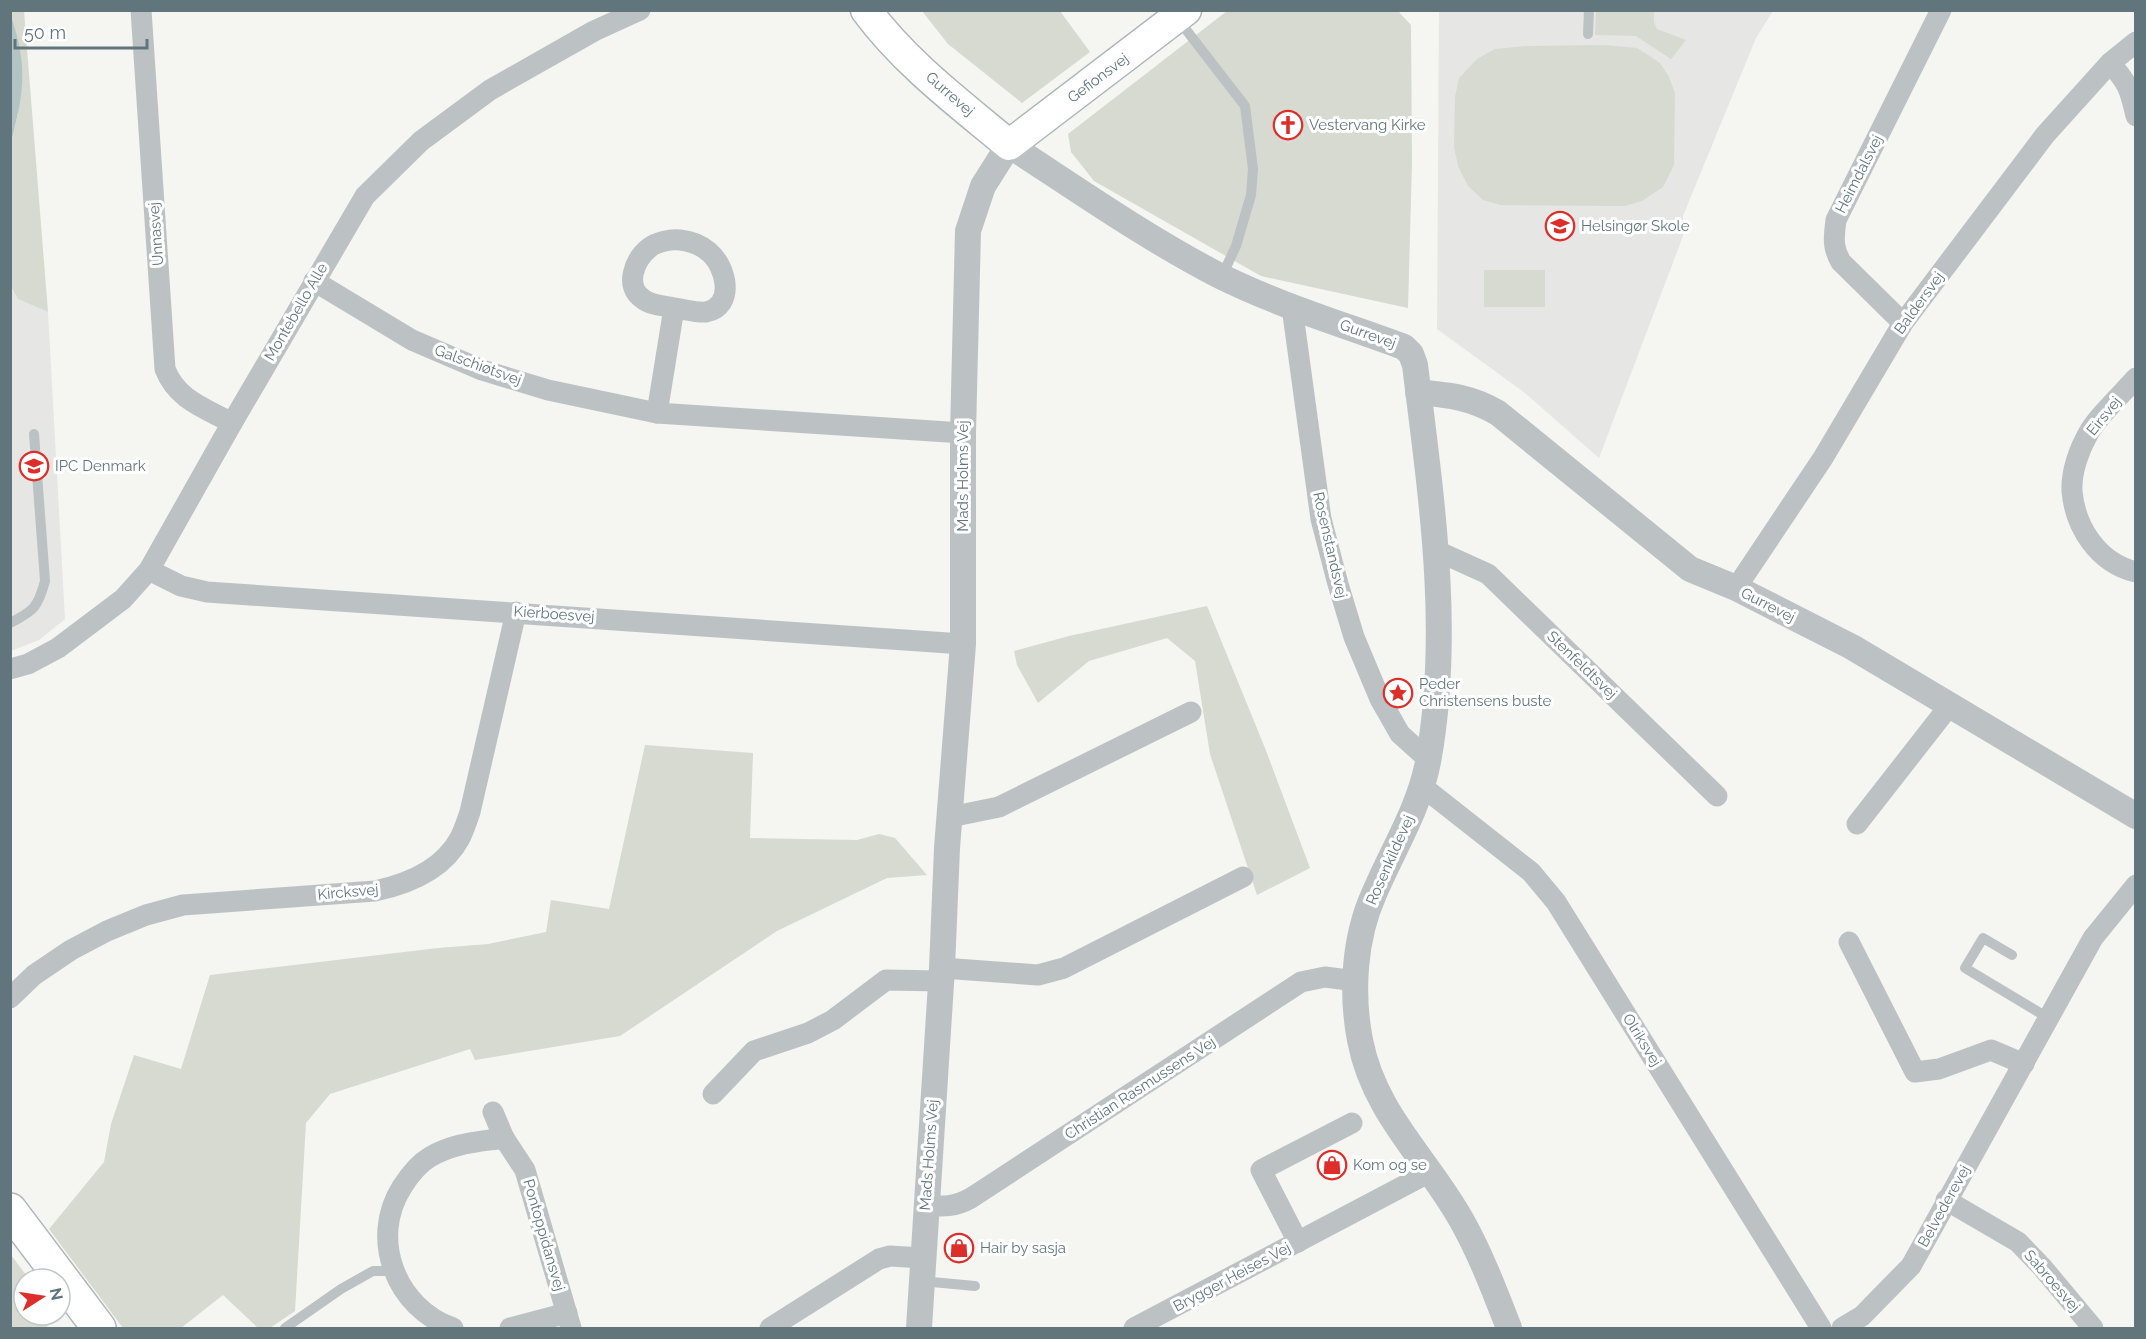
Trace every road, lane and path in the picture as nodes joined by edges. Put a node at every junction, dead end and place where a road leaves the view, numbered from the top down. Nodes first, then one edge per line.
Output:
1 (141, 10) edge
2 (640, 10) edge
3 (866, 10) edge
4 (1589, 10) edge
5 (1941, 10) edge
6 (1181, 14) edge
7 (1588, 34) dead end
8 (2136, 42) edge
9 (2110, 63) junction
10 (2136, 116) edge
11 (1010, 146) junction
12 (1222, 276) junction
13 (314, 281) junction
14 (1292, 307) junction
15 (674, 308) junction
16 (1903, 322) junction
17 (2136, 378) edge
18 (1418, 392) junction
19 (657, 413) junction
20 (232, 423) junction
21 (963, 433) junction
22 (34, 434) dead end
23 (1435, 550) junction
24 (150, 570) junction
25 (2136, 572) edge
26 (1736, 588) junction
27 (516, 612) junction
28 (10, 623) edge
29 (963, 644) junction
30 (10, 669) edge
31 (1950, 705) junction
32 (1191, 712) dead end
33 (1429, 760) junction
34 (1423, 787) junction
35 (1717, 796) dead end
36 (2136, 816) edge
37 (950, 817) junction
38 (1857, 824) dead end
39 (1243, 877) dead end
40 (2136, 885) edge
41 (1849, 942) dead end
42 (2012, 955) dead end
43 (941, 974) junction
44 (1356, 981) junction
45 (10, 998) edge
46 (2050, 1019) junction
47 (2024, 1064) junction
48 (713, 1094) dead end
49 (493, 1112) dead end
50 (1352, 1123) dead end
51 (504, 1138) junction
52 (1431, 1172) junction
53 (1946, 1200) junction
54 (926, 1205) junction
55 (10, 1210) edge
56 (10, 1231) edge
57 (1298, 1242) junction
58 (37, 1267) edge
59 (922, 1270) junction
60 (393, 1271) junction
61 (975, 1286) dead end
62 (72, 1314) edge
63 (569, 1321) edge
64 (83, 1329) edge
65 (99, 1329) edge
66 (285, 1329) edge
67 (453, 1329) edge
68 (510, 1329) edge
69 (770, 1329) edge
70 (919, 1329) edge
71 (1134, 1329) edge
72 (1509, 1329) edge
73 (1821, 1329) edge
74 (1842, 1329) edge
75 (2092, 1329) edge

1 - 20 street, Unnasvej
2 - 13 street, Montebello Alle
3 - 11 main road, Gurrevej
4 - 7 lane
5 - 16 street, Heimdalsvej
6 - 11 main road, Gefionsvej
6 - 12 lane
8 - 9 street, Baldersvej
9 - 10 street
9 - 16 street, Baldersvej
11 - 12 street, Gurrevej
11 - 21 street, Mads Holms Vej
12 - 14 street, Gurrevej
13 - 19 street, Galschiøtsvej
13 - 20 street, Montebello Alle
14 - 18 street, Gurrevej
14 - 33 street, Rosenstandsvej
15 - 15 street
15 - 19 street
16 - 26 street, Baldersvej
17 - 25 street, Eirsvej
18 - 23 street, Rosenkildevej
18 - 26 street, Gurrevej
19 - 21 street, Galschiøtsvej
20 - 24 street, Montebello Alle
21 - 29 street, Mads Holms Vej
22 - 28 lane
23 - 33 street, Rosenkildevej
23 - 35 street, Stenfeldtsvej
24 - 27 street, Kierboesvej
24 - 30 street, Montebello Alle
26 - 31 street, Gurrevej
27 - 29 street, Kierboesvej
27 - 45 street, Kircksvej
29 - 37 street, Mads Holms Vej
31 - 36 street, Gurrevej
31 - 38 street
32 - 37 street
33 - 34 street, Rosenkildevej
34 - 44 street, Rosenkildevej
34 - 73 street, Olriksvej
37 - 43 street, Mads Holms Vej
39 - 43 street
40 - 46 street, Belvederevej
41 - 47 street
42 - 46 lane
43 - 48 street
43 - 54 street, Mads Holms Vej
44 - 52 street, Rosenkildevej
44 - 54 street, Christian Rasmussens Vej
46 - 47 street, Belvederevej
47 - 53 street, Belvederevej
49 - 51 street, Pontoppidansvej
50 - 57 street, Brygger Heises Vej
51 - 60 street
51 - 63 street, Pontoppidansvej
52 - 57 street, Brygger Heises Vej
52 - 72 street, Rosenkildevej
53 - 74 street, Belvederevej
53 - 75 street, Sabroesvej
54 - 59 street, Mads Holms Vej
55 - 65 main road
56 - 58 main road
57 - 71 street, Brygger Heises Vej
59 - 61 lane
59 - 69 street
59 - 70 street, Mads Holms Vej
60 - 66 lane
60 - 67 street
62 - 64 main road
63 - 68 street

